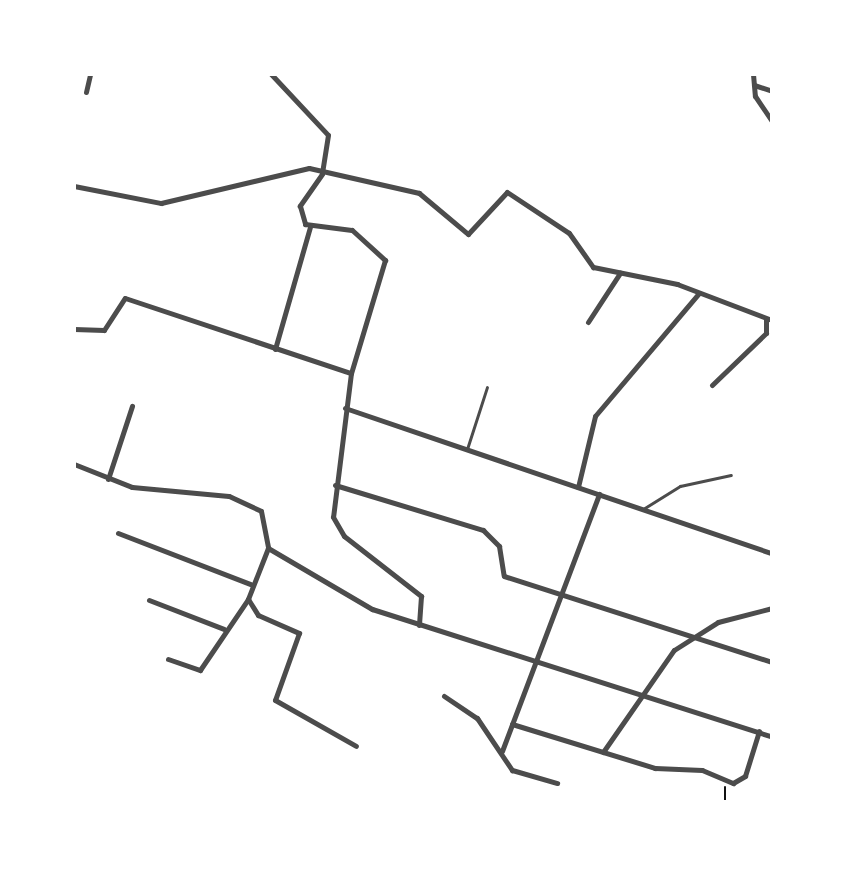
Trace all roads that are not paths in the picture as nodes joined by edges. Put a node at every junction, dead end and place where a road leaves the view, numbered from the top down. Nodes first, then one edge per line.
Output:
1 (90, 74) edge
2 (271, 74) edge
3 (753, 74) edge
4 (754, 85) junction
5 (772, 91) edge
6 (86, 92) dead end
7 (772, 121) edge
8 (322, 174) junction
9 (74, 186) edge
10 (310, 226) junction
11 (620, 273) junction
12 (699, 293) junction
13 (769, 319) edge
14 (588, 322) dead end
15 (74, 329) edge
16 (275, 349) junction
17 (351, 373) junction
18 (712, 385) dead end
19 (487, 387) dead end
20 (132, 406) dead end
21 (345, 408) junction
22 (467, 449) junction
23 (74, 464) edge
24 (731, 475) dead end
25 (108, 479) junction
26 (335, 485) junction
27 (578, 487) junction
28 (599, 494) junction
29 (643, 509) junction
30 (118, 533) dead end
31 (268, 548) junction
32 (772, 553) edge
33 (250, 584) junction
34 (563, 594) junction
35 (248, 599) junction
36 (149, 600) dead end
37 (772, 608) edge
38 (419, 625) junction
39 (224, 629) junction
40 (697, 634) junction
41 (168, 659) dead end
42 (772, 662) edge
43 (536, 663) junction
44 (640, 692) junction
45 (444, 696) dead end
46 (512, 724) junction
47 (759, 731) junction
48 (772, 737) edge
49 (356, 746) dead end
50 (502, 751) junction
51 (603, 752) junction
52 (557, 783) dead end

1 - 6 street
2 - 8 street
3 - 4 street
4 - 5 street
4 - 7 street
8 - 9 street
8 - 10 street
8 - 11 street
10 - 16 street
10 - 17 street
11 - 12 street
11 - 14 street
12 - 13 street
12 - 27 street
13 - 18 street
15 - 16 street
16 - 17 street
17 - 21 street
19 - 22 lane
20 - 25 street
21 - 22 street
21 - 26 street
22 - 27 street
23 - 25 street
24 - 29 lane
25 - 31 street
26 - 34 street
26 - 38 street
27 - 28 street
28 - 29 street
28 - 34 street
29 - 32 street
30 - 33 street
31 - 33 street
31 - 38 street
33 - 35 street
34 - 40 street
34 - 43 street
35 - 39 street
35 - 49 street
36 - 39 street
37 - 40 street
38 - 43 street
39 - 41 street
40 - 42 street
40 - 44 street
43 - 44 street
43 - 46 street
44 - 47 street
44 - 51 street
45 - 50 street
46 - 50 street
46 - 51 street
47 - 48 street
47 - 51 street
50 - 52 street

